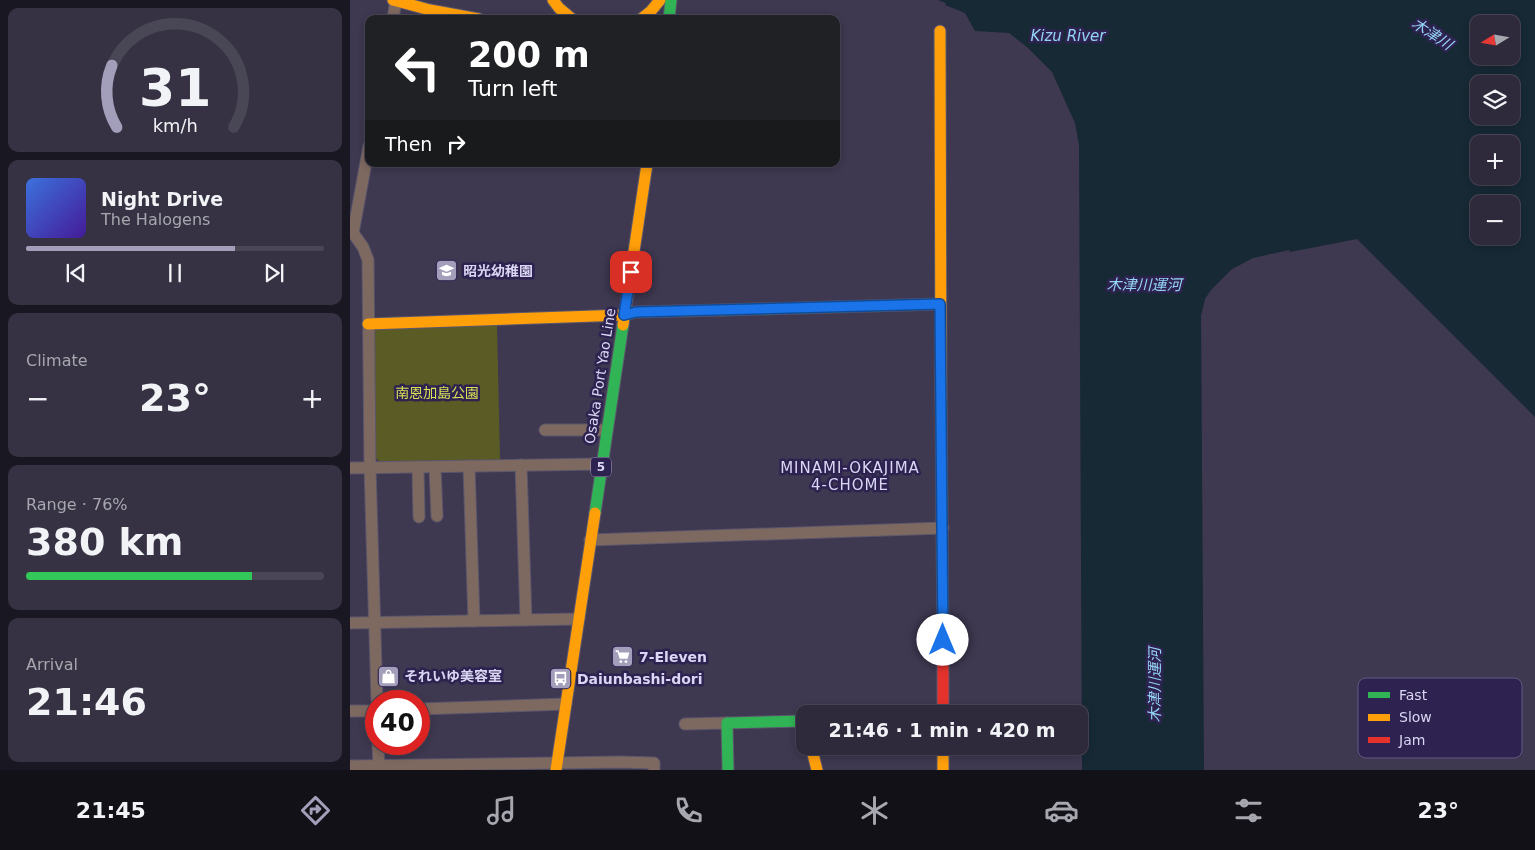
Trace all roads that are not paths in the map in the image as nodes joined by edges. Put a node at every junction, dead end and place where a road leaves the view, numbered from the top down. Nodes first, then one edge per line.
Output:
1 (395, 0) edge
2 (553, 0) edge
3 (660, 0) edge
4 (672, 0) edge
5 (393, 15) edge
6 (457, 15) edge
7 (567, 15) edge
8 (646, 15) edge
9 (670, 15) edge
10 (940, 31) dead end
11 (365, 167) edge
12 (648, 167) edge
13 (940, 304) junction
14 (624, 315) junction
15 (368, 324) junction
16 (545, 430) dead end
17 (607, 430) junction
18 (601, 464) junction
19 (521, 465) junction
20 (469, 466) junction
21 (418, 467) junction
22 (435, 467) junction
23 (350, 468) edge
24 (370, 468) junction
25 (437, 516) dead end
26 (419, 517) dead end
27 (943, 528) junction
28 (590, 540) junction
29 (578, 619) junction
30 (526, 620) junction
31 (474, 621) junction
32 (350, 623) edge
33 (376, 623) junction
34 (377, 690) edge
35 (566, 704) junction
36 (943, 705) edge
37 (430, 709) edge
38 (350, 711) edge
39 (365, 711) edge
40 (796, 721) edge
41 (727, 723) junction
42 (685, 724) dead end
43 (378, 755) edge
44 (813, 755) edge
45 (943, 755) edge
46 (350, 766) edge
47 (556, 766) edge
48 (620, 766) edge
49 (379, 768) edge
50 (654, 770) edge
51 (728, 770) edge
52 (817, 770) edge
53 (943, 770) edge

1 - 5 street
1 - 6 street
2 - 7 street
3 - 8 street
4 - 9 street
10 - 13 street
11 - 15 street
12 - 14 street, Osaka Port Yao Line / 5
13 - 14 street
13 - 27 street
14 - 15 street
14 - 17 street, Osaka Port Yao Line / 5
15 - 24 street
16 - 17 street
17 - 18 street, Osaka Port Yao Line / 5
18 - 19 street
18 - 28 street, Osaka Port Yao Line / 5
19 - 20 street
19 - 30 street
20 - 22 street
20 - 31 street
21 - 22 street
21 - 24 street
21 - 26 street
22 - 25 street
23 - 24 street
24 - 33 street
27 - 28 street
27 - 36 street
28 - 29 street, Osaka Port Yao Line / 5
29 - 30 street
29 - 35 street, Osaka Port Yao Line / 5
30 - 31 street
31 - 33 street
32 - 33 street
33 - 34 street
35 - 37 street
35 - 47 street, Osaka Port Yao Line / 5
38 - 39 street
40 - 41 street
41 - 42 street
41 - 51 street
43 - 49 street
44 - 52 street
45 - 53 street
46 - 49 street
47 - 48 street
47 - 49 street
48 - 50 street

